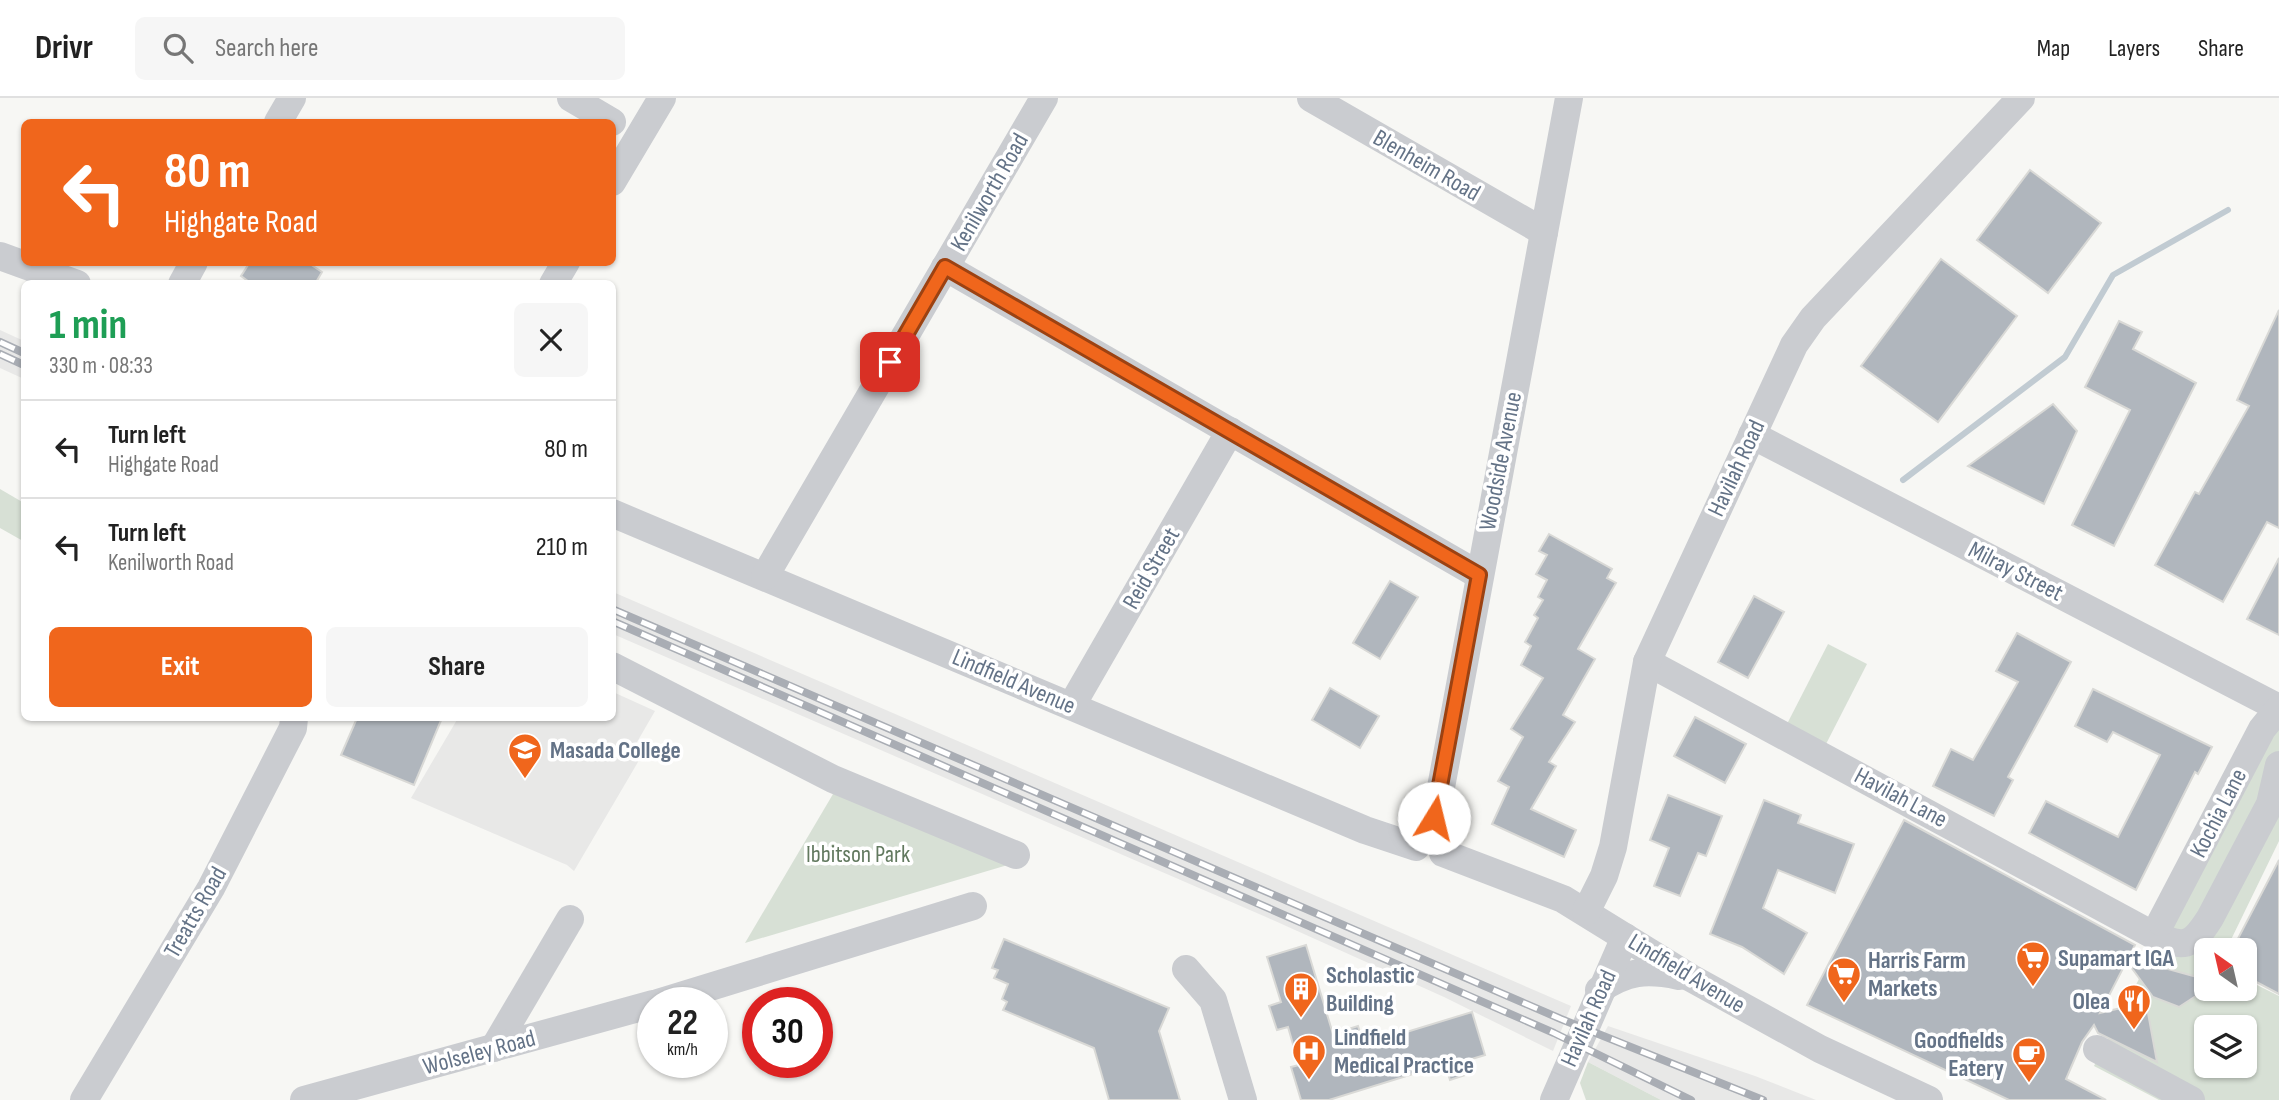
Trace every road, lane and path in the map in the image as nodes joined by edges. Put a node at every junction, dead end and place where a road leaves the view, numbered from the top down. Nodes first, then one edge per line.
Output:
1 (292, 98) edge
2 (571, 98) edge
3 (662, 98) edge
4 (1044, 98) edge
5 (1311, 98) edge
6 (1569, 98) edge
7 (2021, 98) edge
8 (280, 119) edge
9 (605, 119) edge
10 (616, 125) edge
11 (638, 138) junction
12 (616, 175) edge
13 (1544, 232) junction
14 (0, 256) edge
15 (21, 264) edge
16 (28, 266) edge
17 (945, 267) junction
18 (66, 280) edge
19 (1230, 431) junction
20 (1752, 435) junction
21 (616, 515) edge
22 (1479, 575) junction
23 (765, 576) junction
24 (1647, 662) junction
25 (616, 668) edge
26 (1072, 705) junction
27 (2279, 708) edge
28 (294, 721) edge
29 (2279, 743) edge
30 (2277, 770) edge
31 (1430, 850) junction
32 (1016, 855) dead end
33 (973, 906) dead end
34 (1586, 912) junction
35 (570, 919) dead end
36 (2157, 928) junction
37 (1625, 937) junction
38 (1186, 969) dead end
39 (1691, 978) junction
40 (710, 987) edge
41 (1599, 990) junction
42 (637, 1008) edge
43 (494, 1048) junction
44 (2097, 1049) dead end
45 (84, 1100) edge
46 (304, 1100) edge
47 (1242, 1100) edge
48 (1554, 1100) edge
49 (1929, 1100) edge
50 (2190, 1100) edge

1 - 8 street
2 - 9 street
3 - 11 street
4 - 17 street, Kenilworth Road
5 - 13 street, Blenheim Road
6 - 13 street, Woodside Avenue
7 - 20 street, Havilah Road
10 - 11 street
11 - 12 street
13 - 22 street, Woodside Avenue
14 - 15 street
16 - 18 street
17 - 19 street
17 - 23 street, Kenilworth Road
19 - 22 street
19 - 26 street, Reid Street
20 - 24 street, Havilah Road
20 - 27 street, Milray Street
21 - 23 street, Lindfield Avenue
22 - 31 street, Woodside Avenue
23 - 26 street, Lindfield Avenue
24 - 34 street, Havilah Road
24 - 36 street, Havilah Lane
25 - 32 street
26 - 31 street, Lindfield Avenue
27 - 36 street, Kochia Lane
28 - 45 street, Treatts Road
29 - 30 street
30 - 36 street, Havilah Lane
31 - 34 street, Lindfield Avenue
33 - 40 street
34 - 37 street, Lindfield Avenue
35 - 43 street
37 - 39 street, Lindfield Avenue
37 - 41 street, Havilah Road
38 - 47 street
39 - 41 street
39 - 49 street, Lindfield Avenue
41 - 48 street, Havilah Road
42 - 43 street, Wolseley Road
43 - 46 street, Wolseley Road
44 - 50 street

